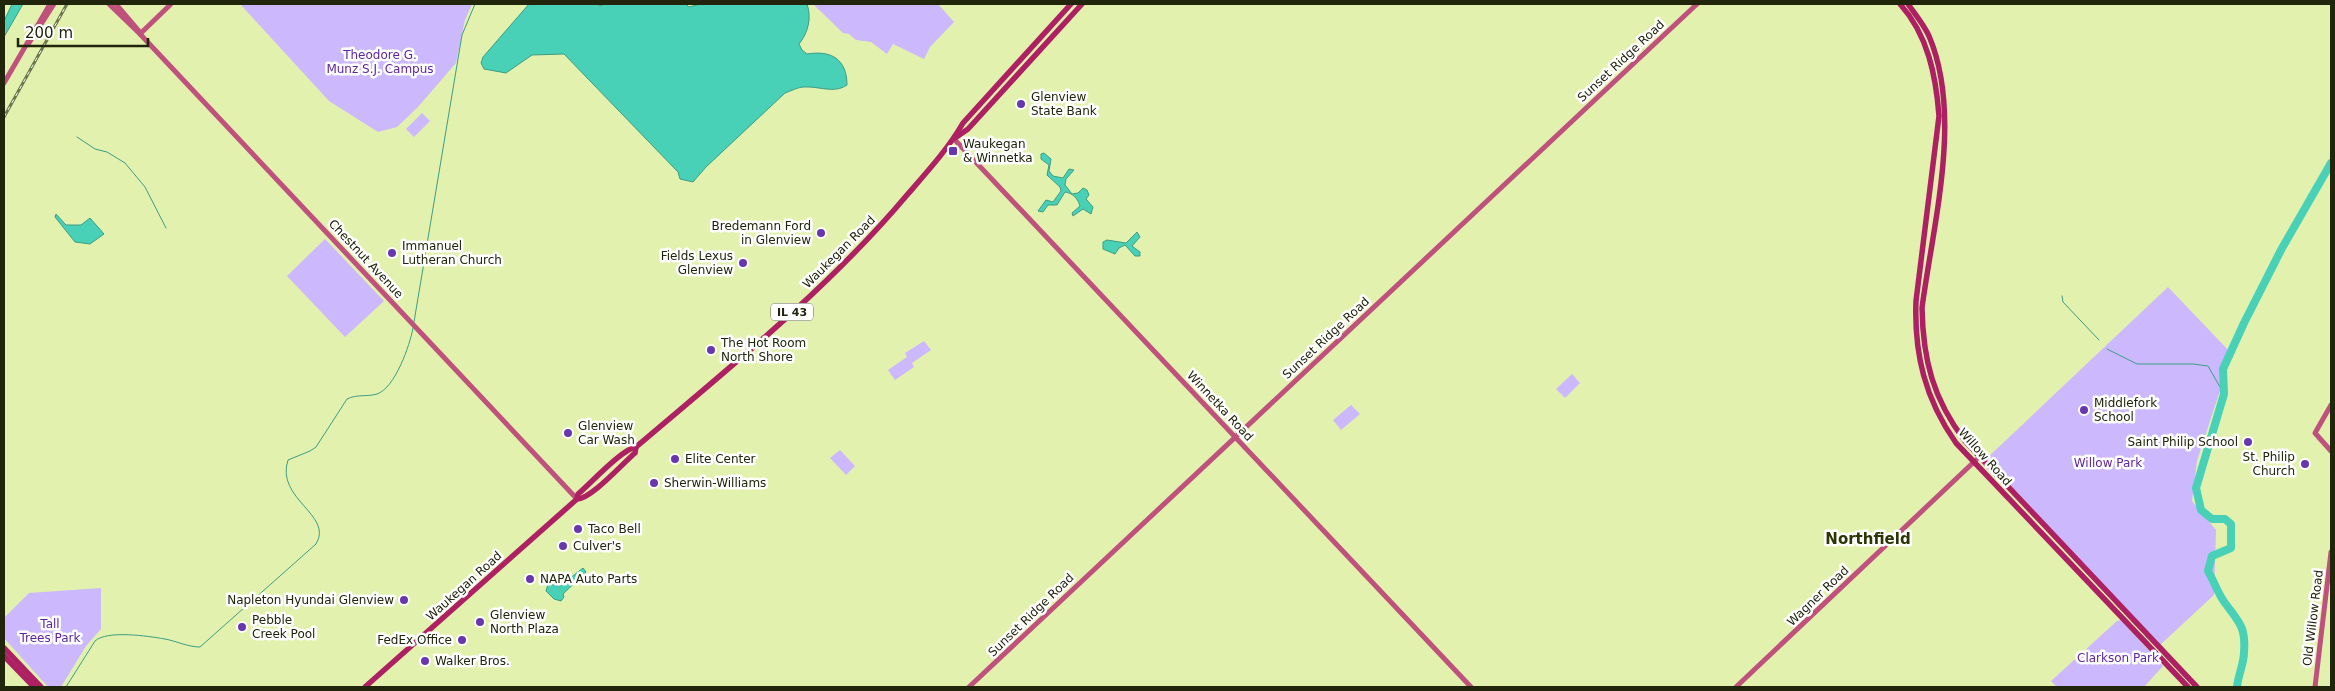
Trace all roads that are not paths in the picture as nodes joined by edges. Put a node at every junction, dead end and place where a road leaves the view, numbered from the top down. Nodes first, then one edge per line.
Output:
1 (50, 4) edge
2 (54, 4) edge
3 (109, 4) edge
4 (116, 4) edge
5 (170, 4) edge
6 (1071, 4) edge
7 (1082, 4) edge
8 (1697, 4) edge
9 (1900, 4) edge
10 (1908, 4) edge
11 (140, 34) junction
12 (25, 47) junction
13 (4, 83) edge
14 (954, 139) junction
15 (2331, 405) edge
16 (1235, 437) junction
17 (2331, 451) edge
18 (1980, 457) junction
19 (1974, 461) junction
20 (576, 499) junction
21 (2331, 552) edge
22 (4, 648) edge
23 (4, 656) edge
24 (34, 687) edge
25 (41, 687) edge
26 (365, 687) edge
27 (969, 687) edge
28 (1471, 687) edge
29 (1736, 687) edge
30 (2188, 687) edge
31 (2197, 687) edge
32 (2315, 687) edge

1 - 12 street
2 - 12 street
3 - 11 street, Chestnut Avenue
4 - 11 street, Chestnut Avenue
5 - 11 street
6 - 14 main road, Waukegan Road / IL 43
7 - 14 main road, Waukegan Road / IL 43
8 - 16 street, Sunset Ridge Road
9 - 19 main road, Willow Road
10 - 18 main road, Willow Road
11 - 20 street, Chestnut Avenue
12 - 13 street
14 - 16 street, Winnetka Road
14 - 20 main road, Waukegan Road / IL 43
15 - 17 street
16 - 27 street, Sunset Ridge Road
16 - 28 street, Winnetka Road
18 - 19 street, Wagner Road
18 - 31 main road, Willow Road
19 - 29 street, Wagner Road
19 - 30 main road, Willow Road
20 - 26 main road, Waukegan Road / IL 43
21 - 32 street, Old Willow Road
22 - 25 main road
23 - 24 main road

